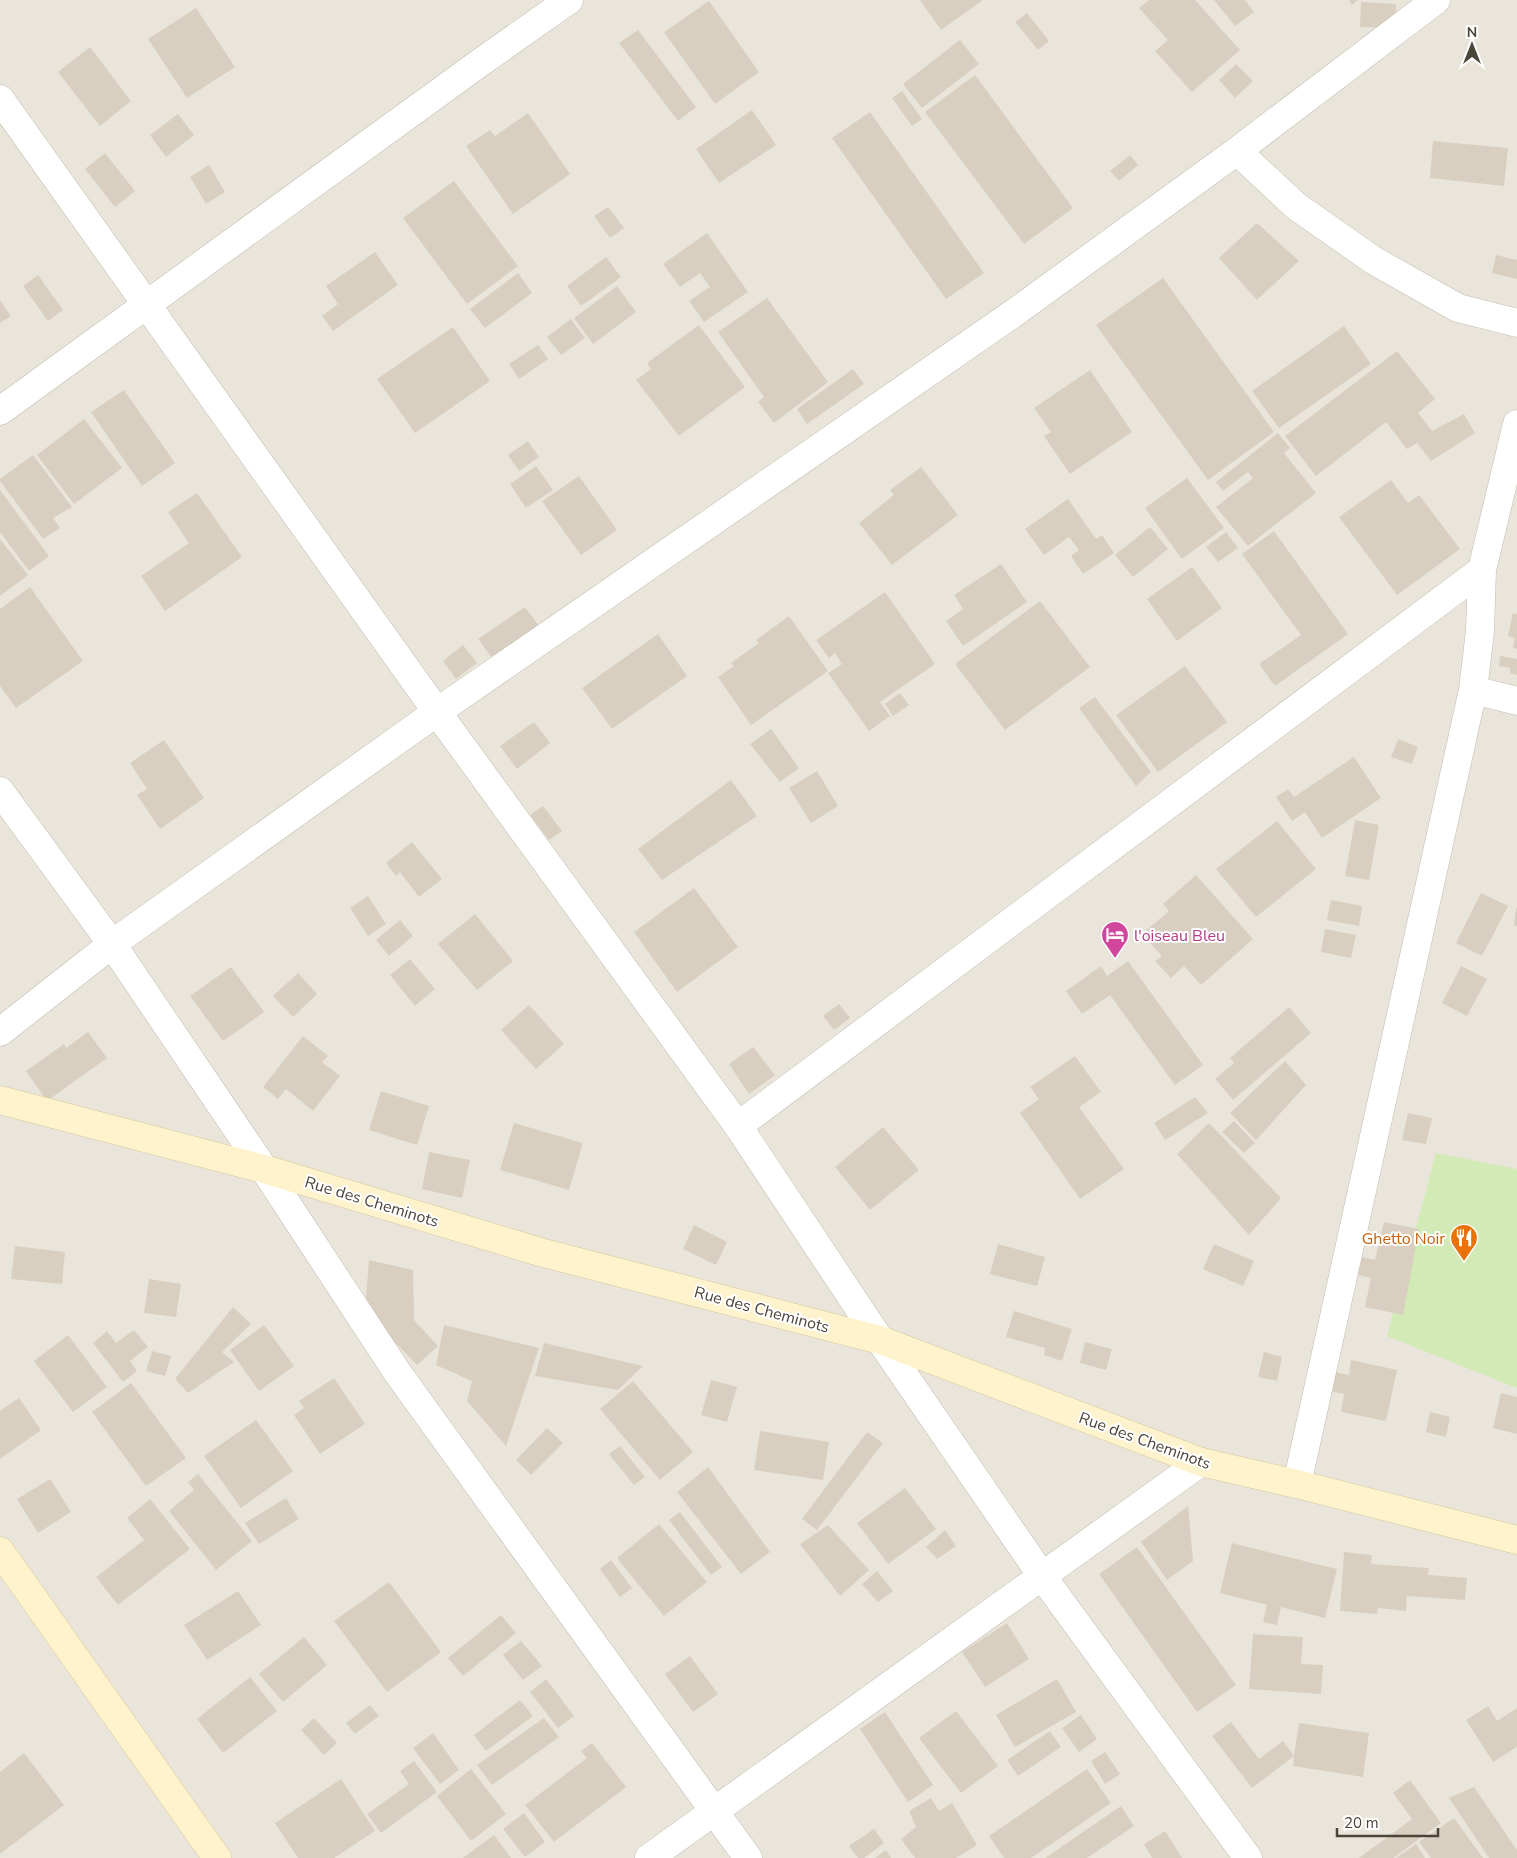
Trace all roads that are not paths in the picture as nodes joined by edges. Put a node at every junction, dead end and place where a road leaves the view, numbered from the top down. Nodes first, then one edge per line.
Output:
1 (570, 0) edge
2 (1436, 0) edge
3 (0, 99) edge
4 (1238, 151) junction
5 (146, 304) junction
6 (1517, 323) edge
7 (0, 412) edge
8 (1517, 424) edge
9 (1482, 570) junction
10 (1473, 690) junction
11 (1517, 701) edge
12 (437, 712) junction
13 (0, 791) edge
14 (112, 944) junction
15 (0, 1032) edge
16 (0, 1100) edge
17 (738, 1126) junction
18 (264, 1169) junction
19 (880, 1340) junction
20 (1201, 1462) junction
21 (1297, 1484) junction
22 (1517, 1540) edge
23 (0, 1551) edge
24 (1042, 1576) junction
25 (714, 1811) junction
26 (216, 1858) edge
27 (650, 1858) edge
28 (748, 1858) edge
29 (1248, 1858) edge

1 - 5 street
2 - 4 street
3 - 5 street
4 - 6 street
4 - 12 street
5 - 7 street
5 - 12 street
8 - 9 street
9 - 10 street
9 - 17 street
10 - 11 street
10 - 21 street
12 - 14 street
12 - 17 street
13 - 14 street
14 - 15 street
14 - 18 street
16 - 18 street, Rue des Cheminots
17 - 19 street
18 - 19 street, Rue des Cheminots
18 - 25 street
19 - 20 street, Rue des Cheminots
19 - 24 street
20 - 21 street, Rue des Cheminots
20 - 24 street
21 - 22 street, Rue des Cheminots
23 - 26 street
24 - 25 street
24 - 29 street
25 - 27 street
25 - 28 street

